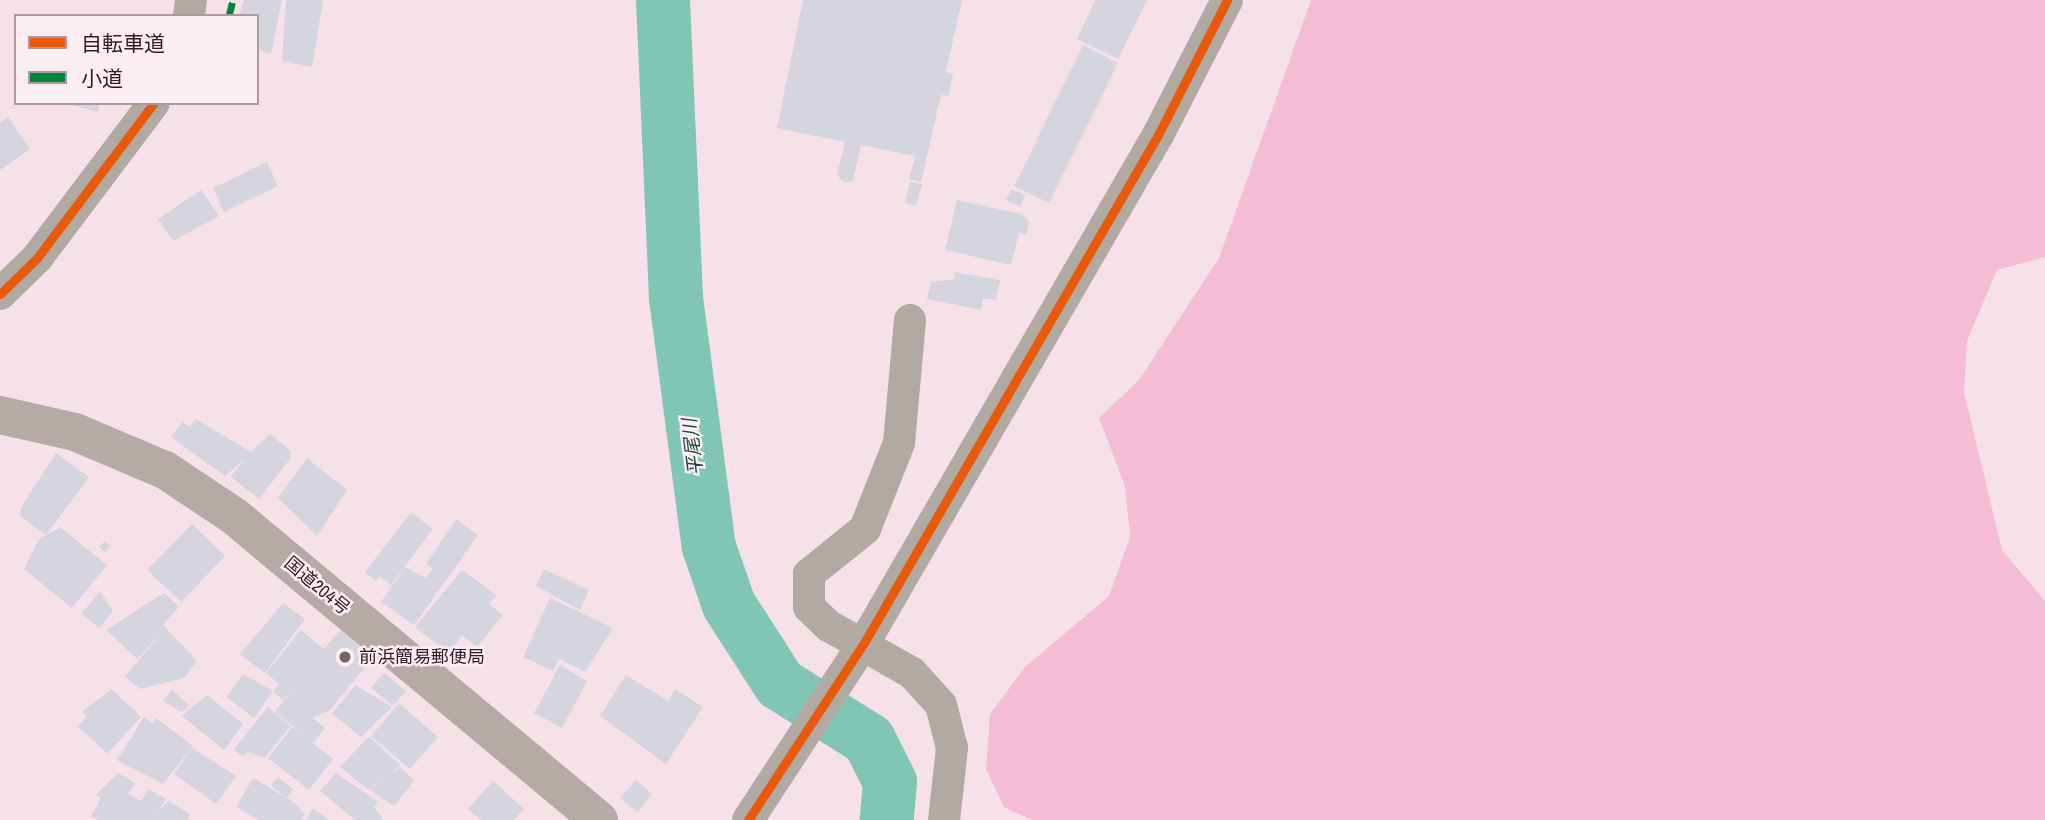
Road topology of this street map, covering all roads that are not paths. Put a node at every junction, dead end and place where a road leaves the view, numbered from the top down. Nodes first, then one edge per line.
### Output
1 (1227, 0) edge
2 (152, 105) edge
3 (0, 294) edge
4 (910, 320) dead end
5 (0, 415) edge
6 (856, 655) junction
7 (599, 820) edge
8 (748, 820) edge
9 (944, 820) edge

1 - 6 street
2 - 3 street
4 - 6 street
5 - 7 highway, 国道204号
6 - 8 street
6 - 9 street

